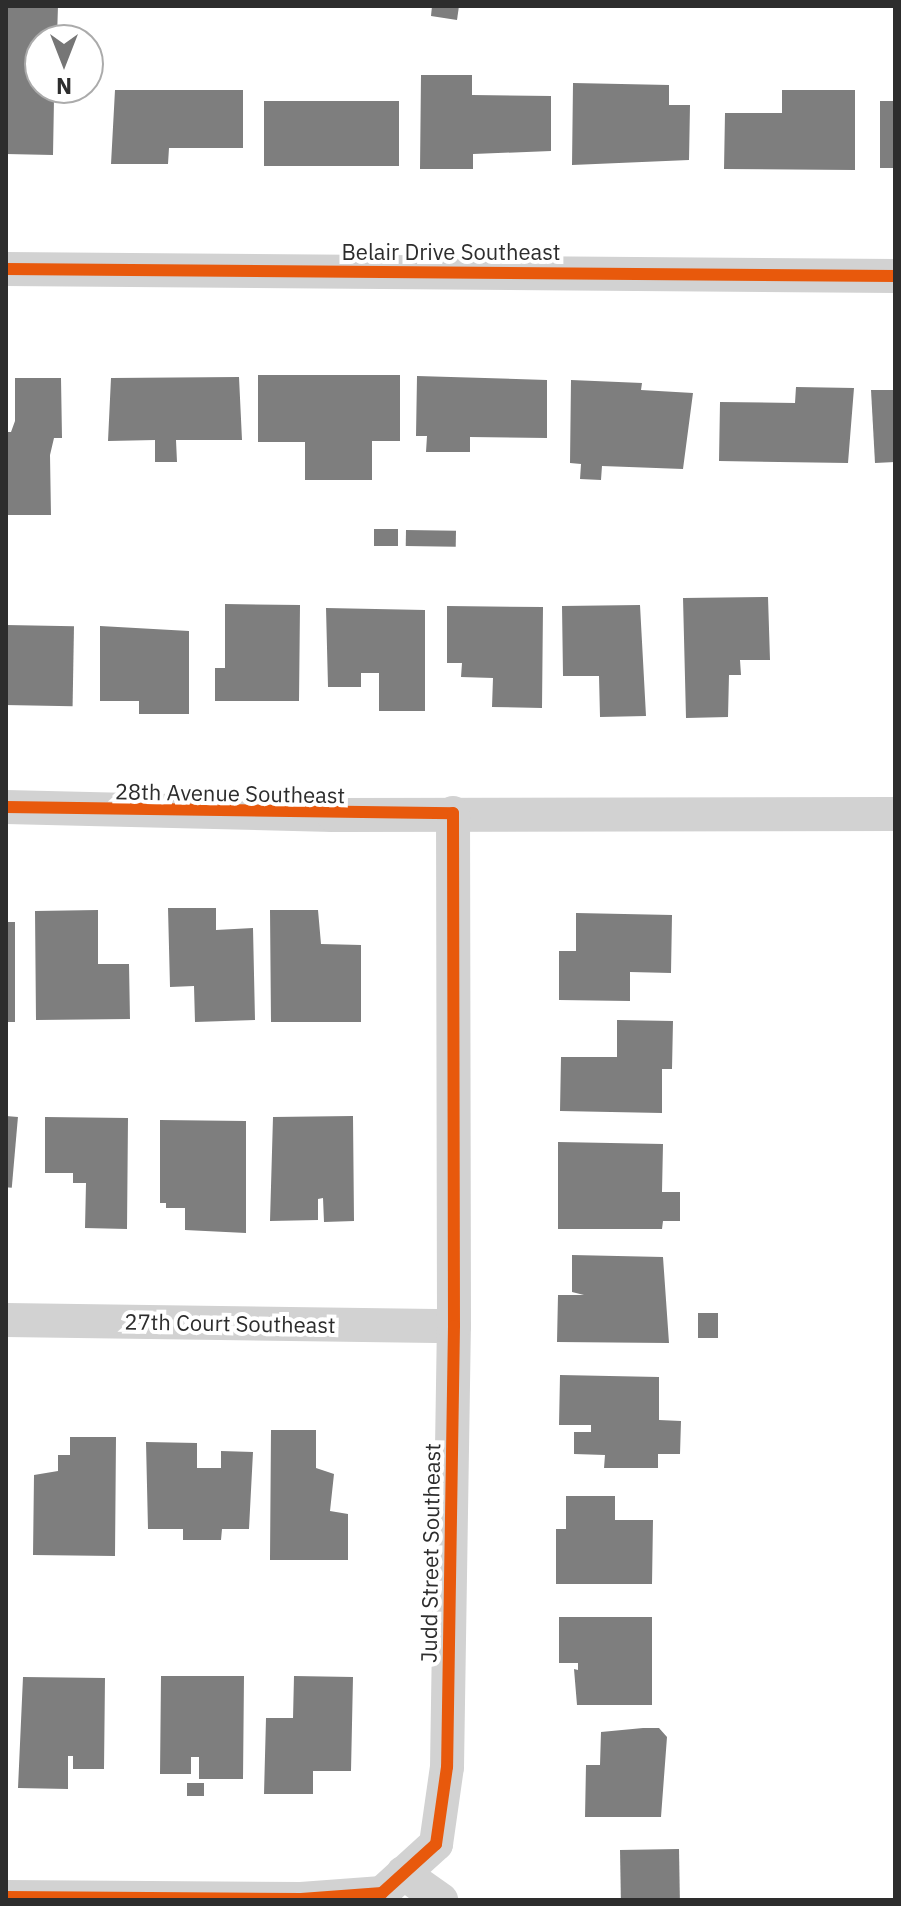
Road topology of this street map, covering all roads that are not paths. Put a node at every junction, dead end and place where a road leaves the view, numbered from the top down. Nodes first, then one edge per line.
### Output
1 (6, 269) edge
2 (895, 276) edge
3 (6, 807) edge
4 (453, 813) junction
5 (895, 814) edge
6 (6, 1320) edge
7 (454, 1326) junction
8 (403, 1873) junction
9 (6, 1897) edge
10 (441, 1900) edge

1 - 2 street, Belair Drive Southeast
3 - 4 street, 28th Avenue Southeast
4 - 5 street, 28th Avenue Southeast
4 - 7 street, Judd Street Southeast
6 - 7 street, 27th Court Southeast
7 - 8 street, Judd Street Southeast
8 - 9 street, Judd Street Southeast
8 - 10 street

